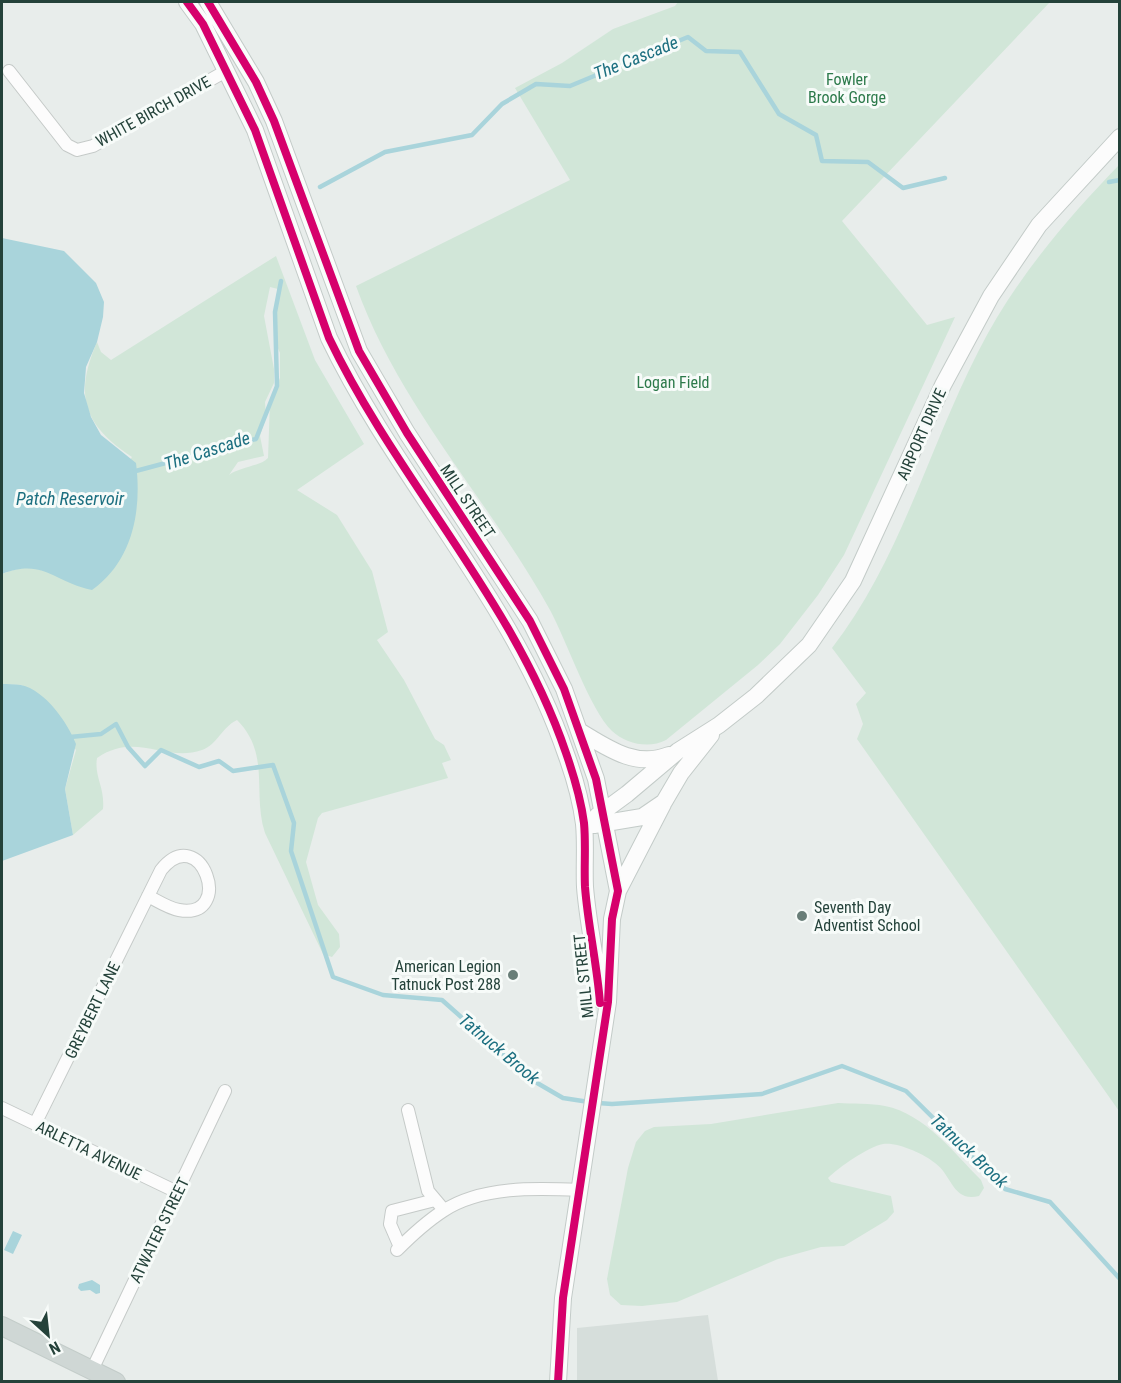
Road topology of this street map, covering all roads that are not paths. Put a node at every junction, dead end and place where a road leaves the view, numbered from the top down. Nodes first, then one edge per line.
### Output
1 (187, 2) edge
2 (208, 2) edge
3 (9, 71) dead end
4 (226, 71) junction
5 (1119, 137) edge
6 (719, 725) junction
7 (581, 732) junction
8 (678, 751) junction
9 (664, 802) junction
10 (604, 818) junction
11 (584, 825) junction
12 (618, 891) junction
13 (148, 896) junction
14 (603, 1036) junction
15 (225, 1091) dead end
16 (2, 1108) edge
17 (408, 1110) dead end
18 (35, 1124) junction
19 (579, 1190) junction
20 (177, 1192) junction
21 (435, 1200) junction
22 (444, 1210) junction
23 (2, 1326) edge
24 (92, 1370) junction
25 (116, 1382) edge
26 (558, 1382) edge

1 - 4 main road, MILL STREET
2 - 7 main road, MILL STREET
3 - 4 street, WHITE BIRCH DRIVE
4 - 11 main road, MILL STREET
5 - 6 main road, AIRPORT DRIVE
6 - 8 main road, AIRPORT DRIVE
6 - 9 main road, AIRPORT DRIVE
7 - 8 main road, AIRPORT DRIVE
7 - 10 main road, MILL STREET
8 - 10 main road, AIRPORT DRIVE
9 - 10 main road, AIRPORT DRIVE
9 - 12 main road, AIRPORT DRIVE
10 - 11 main road, AIRPORT DRIVE
10 - 12 main road, MILL STREET
11 - 14 main road, MILL STREET
12 - 14 main road, MILL STREET
13 - 13 street, GREYBERT LANE
13 - 18 street, GREYBERT LANE
14 - 19 main road, MILL STREET
15 - 20 street, ATWATER STREET
16 - 18 street, ARLETTA AVENUE
17 - 21 street
18 - 20 street, ARLETTA AVENUE
19 - 22 street
19 - 26 main road, MILL STREET
20 - 24 street, ATWATER STREET
21 - 22 street
21 - 22 street
23 - 24 main road
24 - 25 main road

